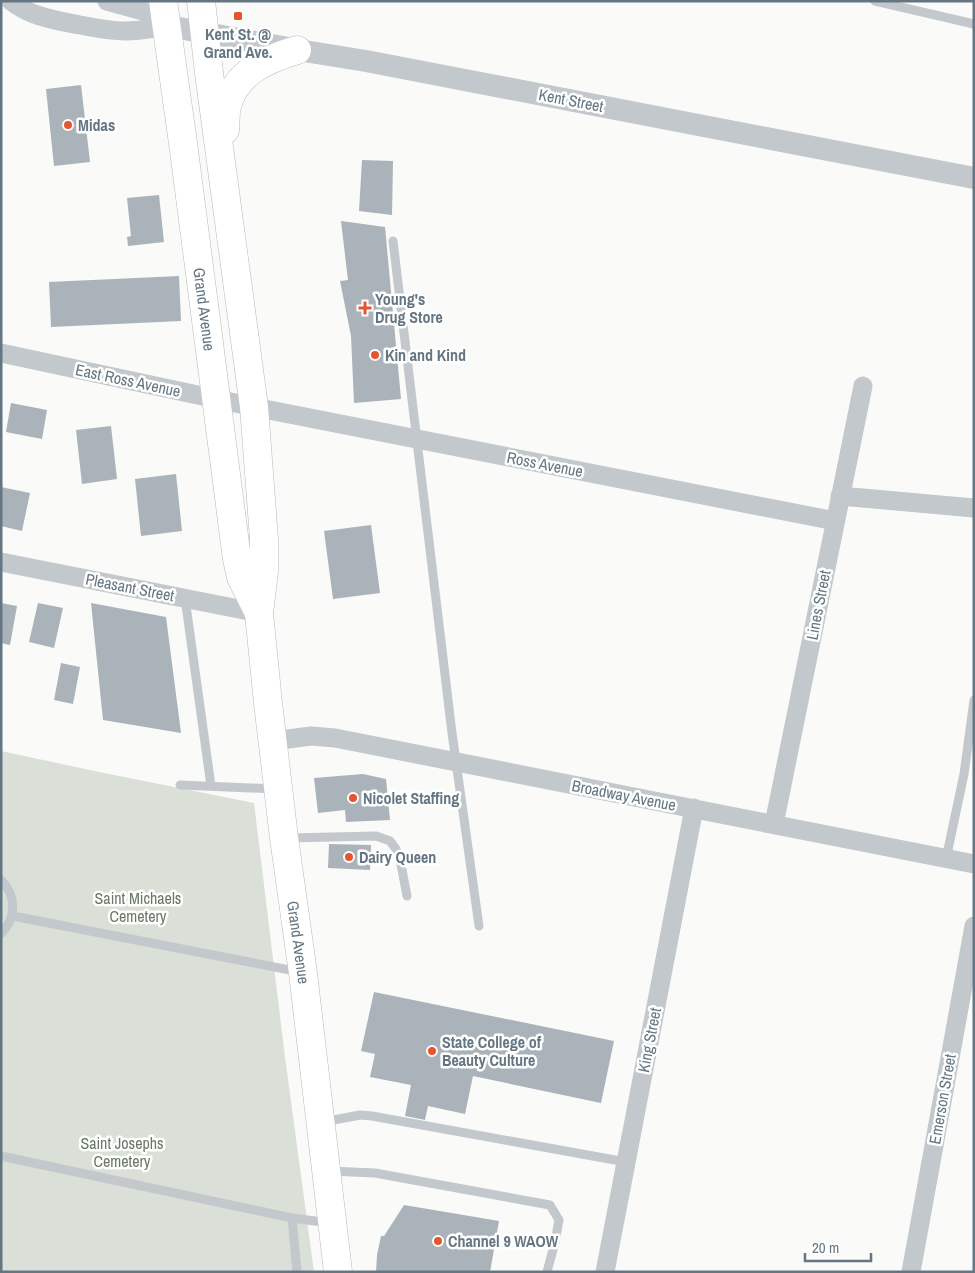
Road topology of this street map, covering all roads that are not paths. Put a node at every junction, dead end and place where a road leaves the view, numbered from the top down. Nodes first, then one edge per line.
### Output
1 (11, 1) edge
2 (108, 1) edge
3 (201, 1) edge
4 (875, 1) edge
5 (166, 14) edge
6 (974, 24) edge
7 (205, 33) junction
8 (297, 50) junction
9 (221, 158) junction
10 (974, 178) edge
11 (393, 240) dead end
12 (1, 353) edge
13 (862, 386) dead end
14 (216, 398) junction
15 (254, 407) junction
16 (417, 439) junction
17 (840, 496) junction
18 (974, 508) edge
19 (835, 521) junction
20 (1, 562) edge
21 (185, 598) junction
22 (259, 613) junction
23 (974, 700) edge
24 (273, 740) junction
25 (456, 761) junction
26 (180, 785) dead end
27 (211, 786) junction
28 (279, 790) junction
29 (694, 808) junction
30 (774, 824) junction
31 (284, 838) junction
32 (946, 859) junction
33 (974, 864) edge
34 (1, 880) edge
35 (408, 896) dead end
36 (12, 916) junction
37 (479, 926) dead end
38 (974, 926) edge
39 (1, 934) edge
40 (303, 973) junction
41 (320, 1123) junction
42 (1, 1156) edge
43 (626, 1162) junction
44 (326, 1171) junction
45 (292, 1218) junction
46 (333, 1223) junction
47 (298, 1272) edge
48 (338, 1272) edge
49 (547, 1272) edge
50 (605, 1272) edge
51 (911, 1272) edge

1 - 5 street
2 - 5 street
3 - 7 main road, Grand Avenue
4 - 6 lane
5 - 7 street, Kent Street
5 - 14 main road, Grand Avenue
7 - 8 street, Kent Street
7 - 9 main road, Grand Avenue
8 - 9 main road
8 - 10 street, Kent Street
9 - 15 main road, Grand Avenue
11 - 16 lane
12 - 14 street, East Ross Avenue
13 - 17 street, Lines Street
14 - 15 street, East Ross Avenue
14 - 22 main road, Grand Avenue
15 - 16 street, Ross Avenue
15 - 22 main road, Grand Avenue
16 - 19 street, Ross Avenue
16 - 25 lane
17 - 18 street
17 - 19 street, Lines Street
19 - 30 street, Lines Street
20 - 21 street, Pleasant Street
21 - 22 street, Pleasant Street
21 - 27 lane
22 - 24 main road, Grand Avenue
23 - 32 lane
24 - 25 street, Broadway Avenue
24 - 28 main road, Grand Avenue
25 - 29 street, Broadway Avenue
25 - 37 lane
26 - 27 lane
27 - 28 lane
28 - 31 main road, Grand Avenue
29 - 30 street, Broadway Avenue
29 - 43 street, King Street
30 - 32 street, Broadway Avenue
31 - 35 lane
31 - 40 main road, Grand Avenue
32 - 33 street, Broadway Avenue
34 - 36 lane
36 - 39 lane
36 - 40 lane
38 - 51 street, Emerson Street
40 - 41 main road, Grand Avenue
41 - 43 lane
41 - 44 main road, Grand Avenue
42 - 45 lane
43 - 50 street, King Street
44 - 46 main road, Grand Avenue
44 - 49 lane
45 - 46 lane
45 - 47 lane
46 - 48 main road, Grand Avenue

